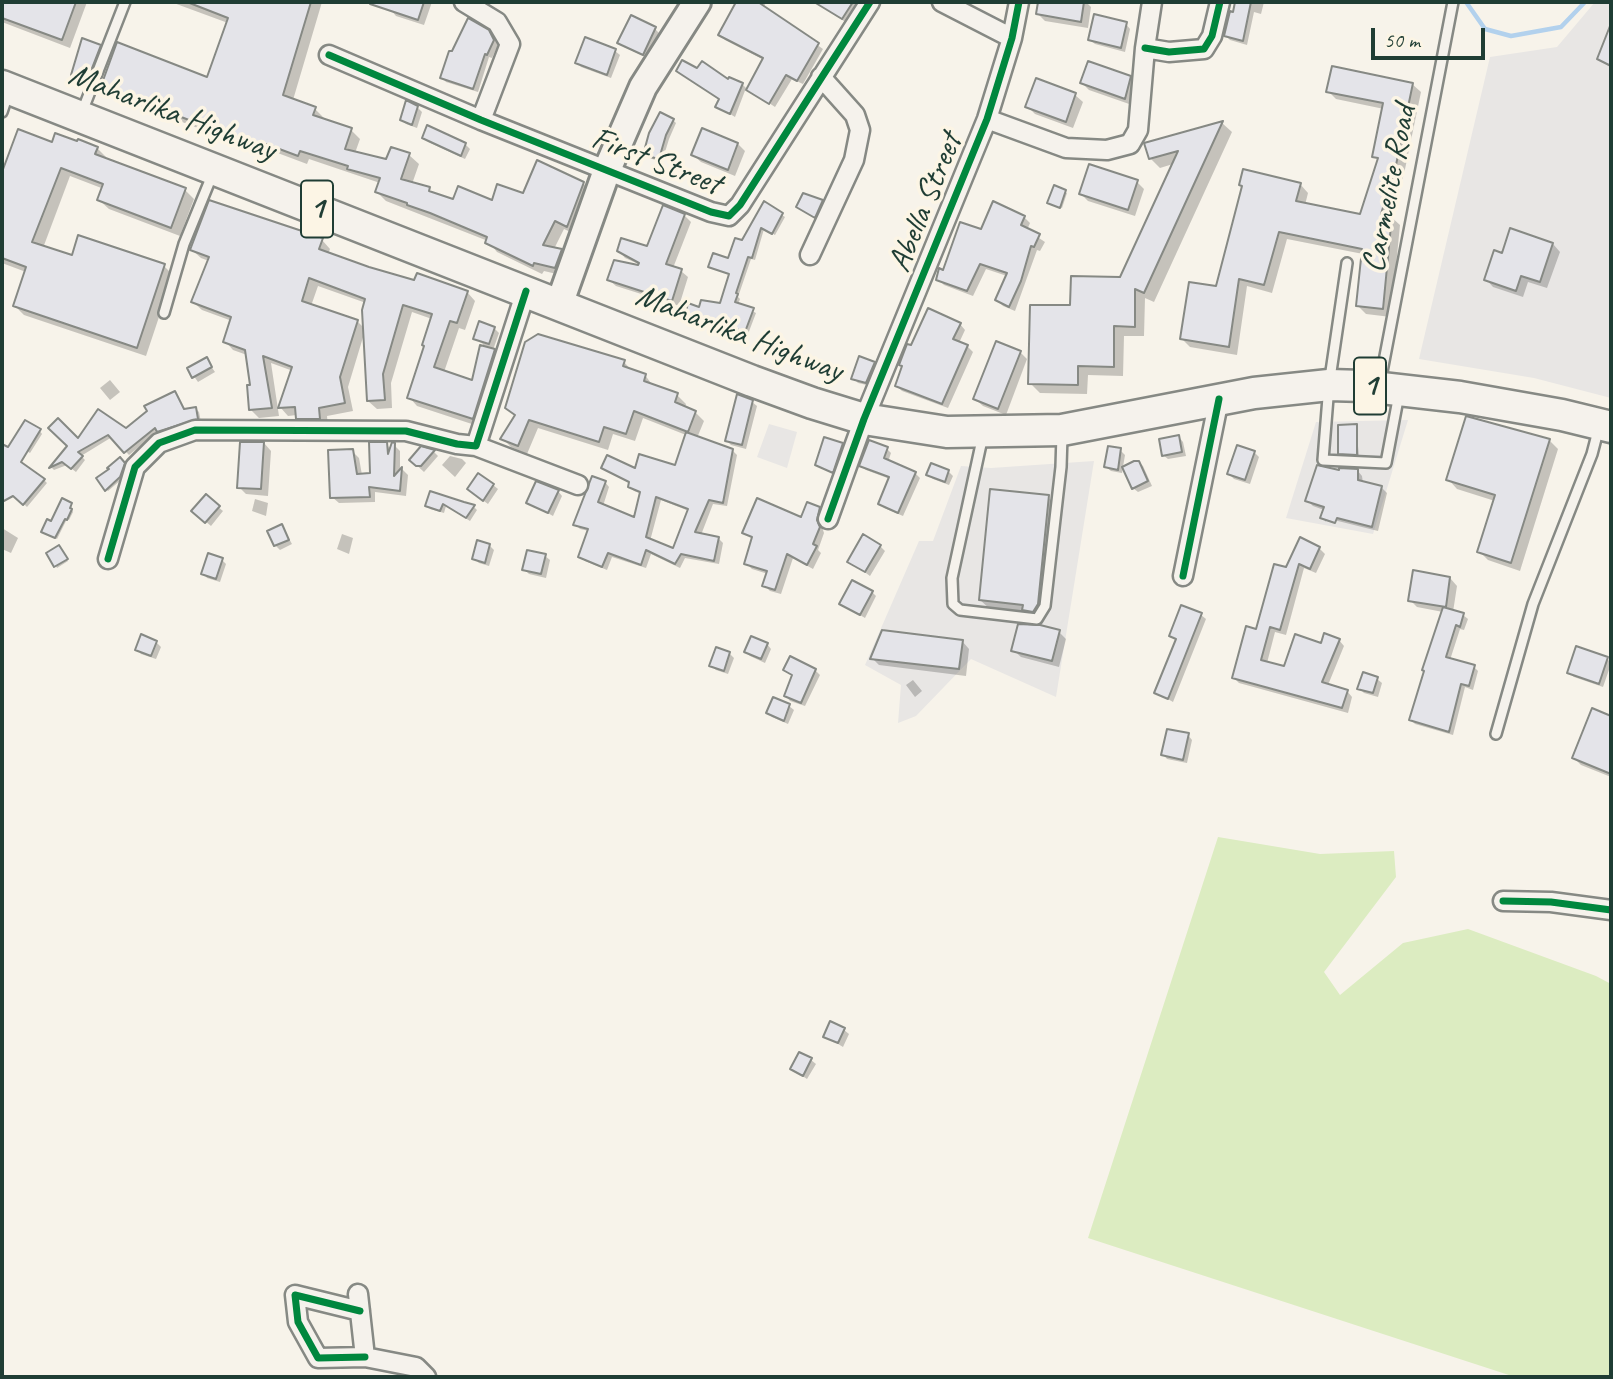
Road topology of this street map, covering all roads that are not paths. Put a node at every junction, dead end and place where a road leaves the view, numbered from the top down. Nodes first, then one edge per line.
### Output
1 (125, 2) edge
2 (464, 2) edge
3 (870, 2) edge
4 (942, 2) edge
5 (1019, 2) edge
6 (1152, 2) edge
7 (1220, 2) edge
8 (691, 4) edge
9 (1453, 4) edge
10 (1012, 38) junction
11 (1145, 48) junction
12 (329, 55) dead end
13 (821, 77) junction
14 (5, 96) edge
15 (80, 117) junction
16 (988, 119) junction
17 (481, 120) junction
18 (215, 169) junction
19 (607, 170) junction
20 (810, 255) dead end
21 (1347, 263) dead end
22 (526, 291) junction
23 (559, 305) junction
24 (164, 313) dead end
25 (1329, 385) junction
26 (1389, 388) junction
27 (1219, 399) junction
28 (864, 419) junction
29 (1606, 425) edge
30 (1062, 430) junction
31 (984, 433) junction
32 (475, 446) junction
33 (579, 485) dead end
34 (828, 519) dead end
35 (108, 559) dead end
36 (1183, 576) dead end
37 (1496, 734) dead end
38 (1503, 901) dead end
39 (1611, 910) edge
40 (365, 1357) junction
41 (426, 1377) edge

1 - 15 lane
2 - 17 street
3 - 13 street, First Street
4 - 10 street
5 - 10 street, Abella Street
6 - 11 street
7 - 11 street
8 - 19 street
9 - 26 lane, Carmelite Road
10 - 16 street, Abella Street
11 - 16 street
12 - 17 street, First Street
13 - 19 street, First Street
13 - 20 street
14 - 15 main road, Maharlika Highway / 1
15 - 18 main road, Maharlika Highway / 1
16 - 28 street, Abella Street
17 - 19 street, First Street
18 - 22 main road, Maharlika Highway / 1
18 - 24 lane
19 - 23 street
21 - 25 lane
22 - 23 main road, Maharlika Highway / 1
22 - 32 street
23 - 28 main road, Maharlika Highway / 1
25 - 26 main road, Maharlika Highway / 1
25 - 26 lane, Carmelite Road
25 - 27 main road, Maharlika Highway / 1
26 - 29 main road, Maharlika Highway / 1
27 - 30 main road, Maharlika Highway / 1
27 - 36 street
28 - 31 main road, Maharlika Highway / 1
28 - 34 street, Abella Street
29 - 37 lane
30 - 31 main road, Maharlika Highway / 1
30 - 31 lane
32 - 33 street
32 - 35 street
38 - 39 street
40 - 40 street
40 - 41 street

